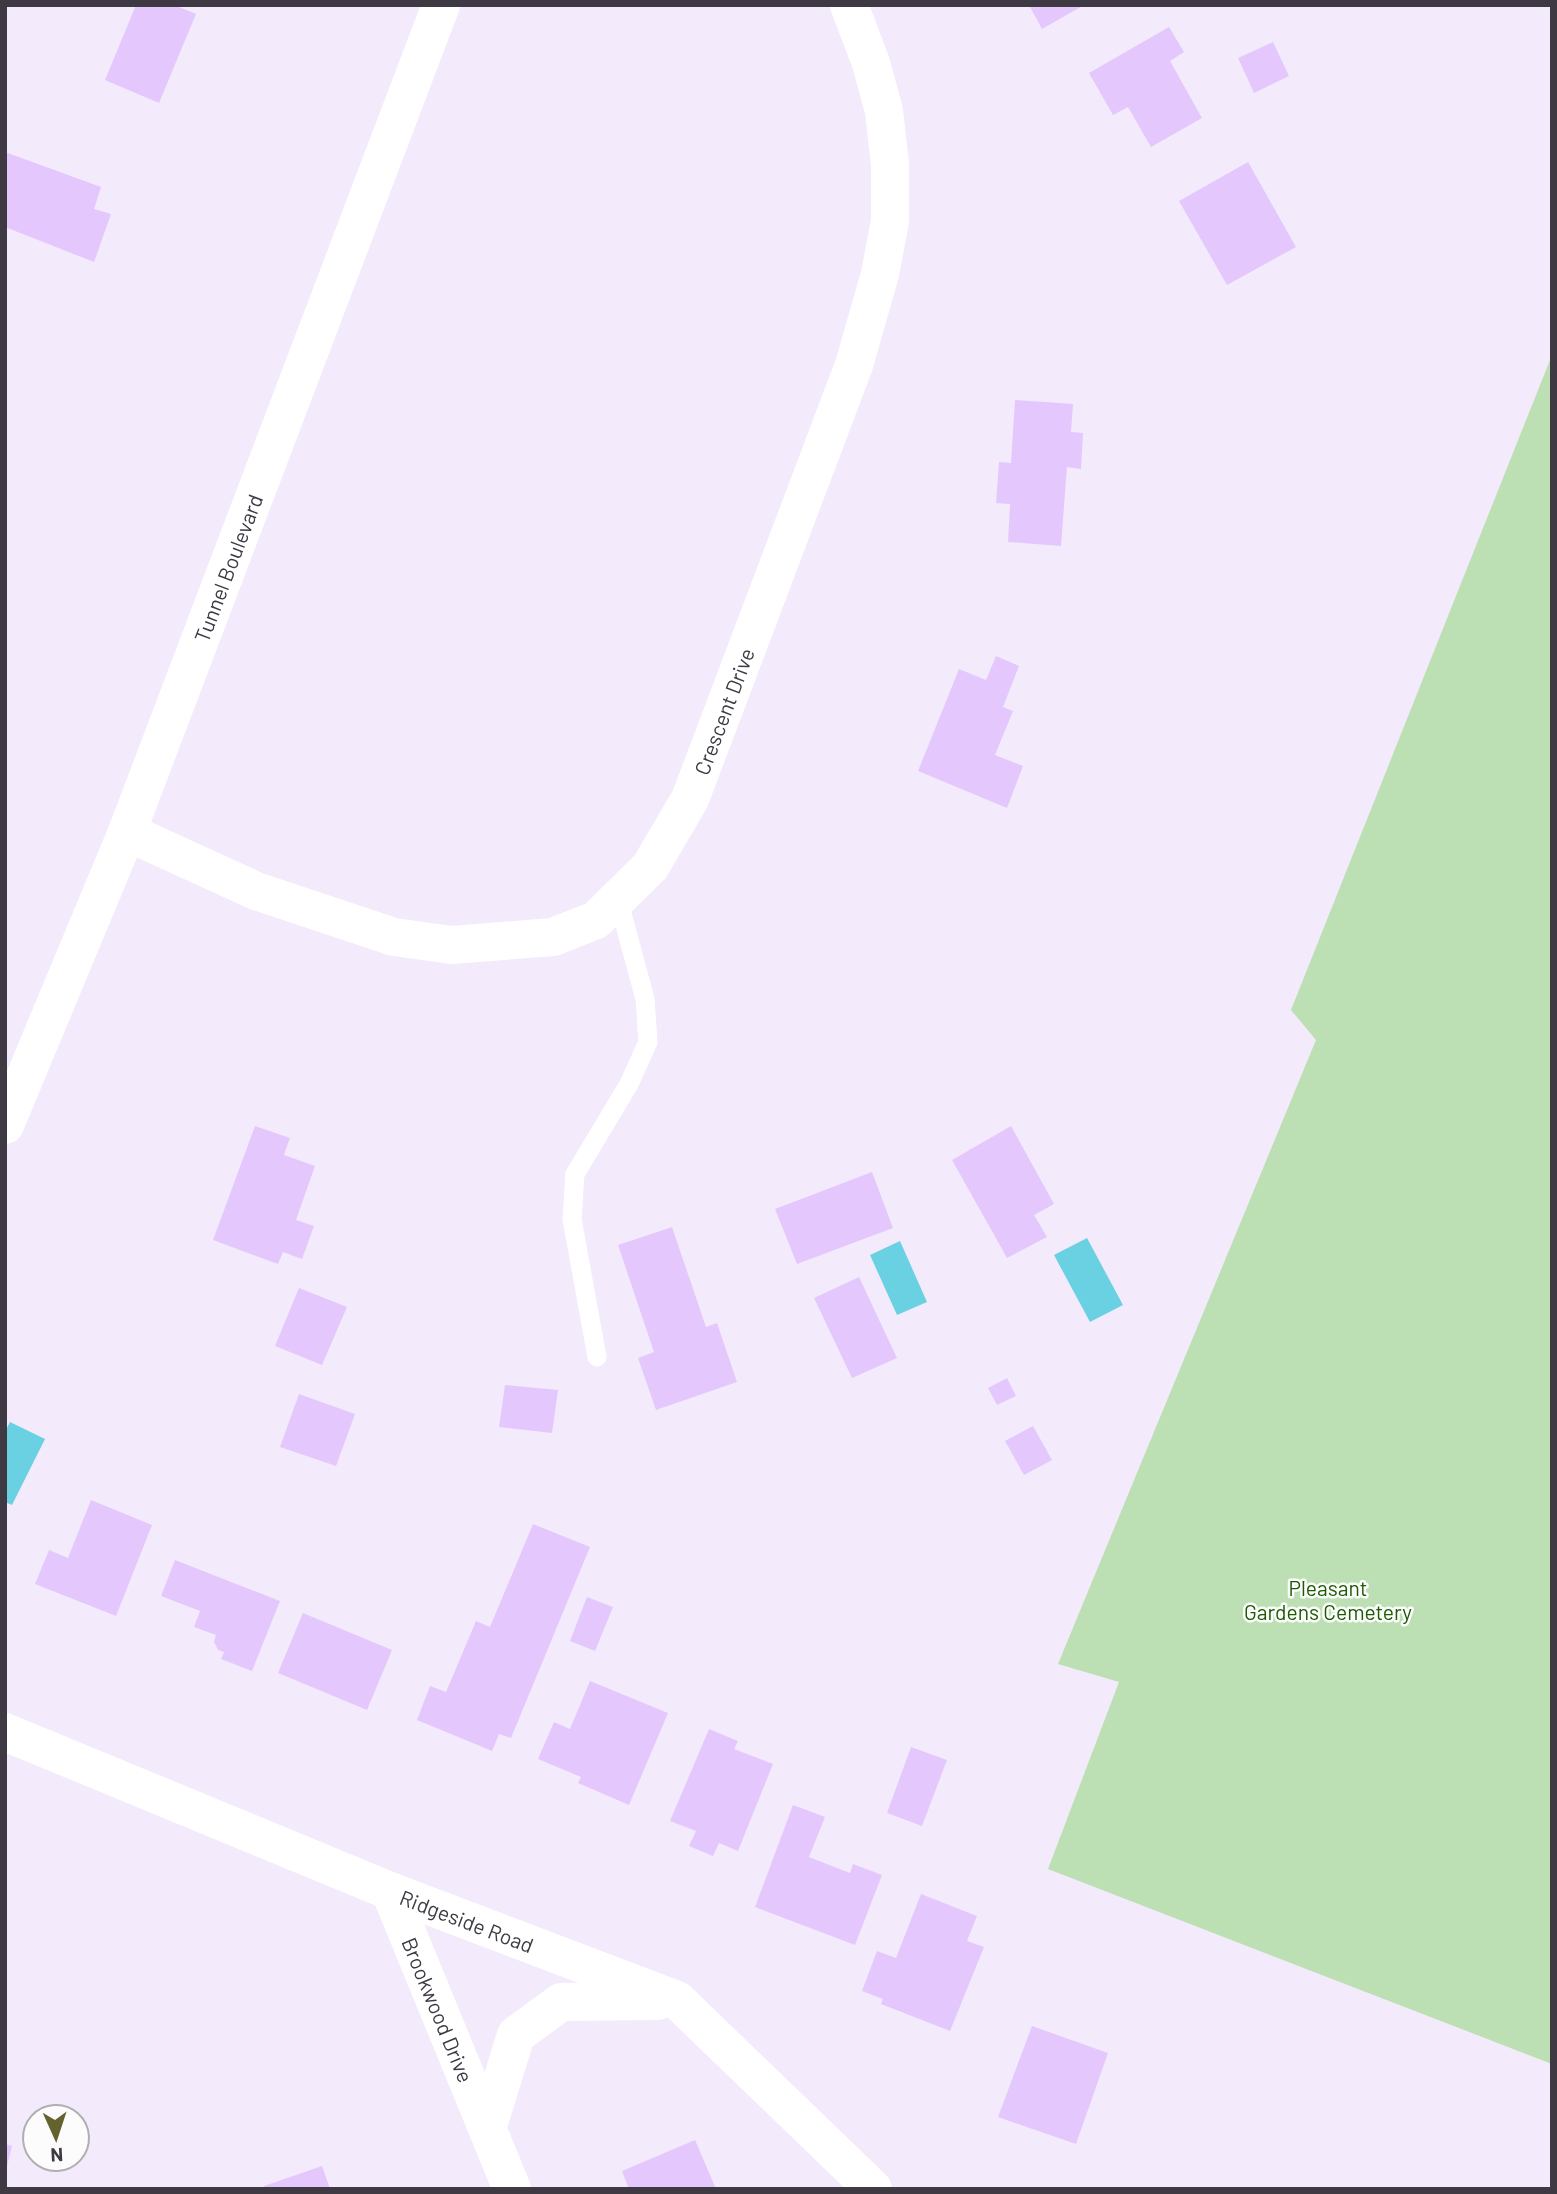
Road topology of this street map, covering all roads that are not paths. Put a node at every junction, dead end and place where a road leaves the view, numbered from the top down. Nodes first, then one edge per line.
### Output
1 (849, 5) edge
2 (434, 7) edge
3 (128, 832) junction
4 (618, 899) junction
5 (5, 1125) edge
6 (597, 1357) dead end
7 (5, 1732) edge
8 (390, 1891) junction
9 (677, 2000) junction
10 (488, 2126) junction
11 (512, 2189) edge
12 (873, 2189) edge

1 - 4 street, Crescent Drive
2 - 3 street, Tunnel Boulevard
3 - 4 street, Crescent Drive
3 - 5 street, Tunnel Boulevard
4 - 6 lane
7 - 8 street, Ridgeside Road
8 - 9 street, Ridgeside Road
8 - 10 street, Brookwood Drive
9 - 10 street, Brookwood Drive
9 - 12 street, Ridgeside Road
10 - 11 street, Brookwood Drive

